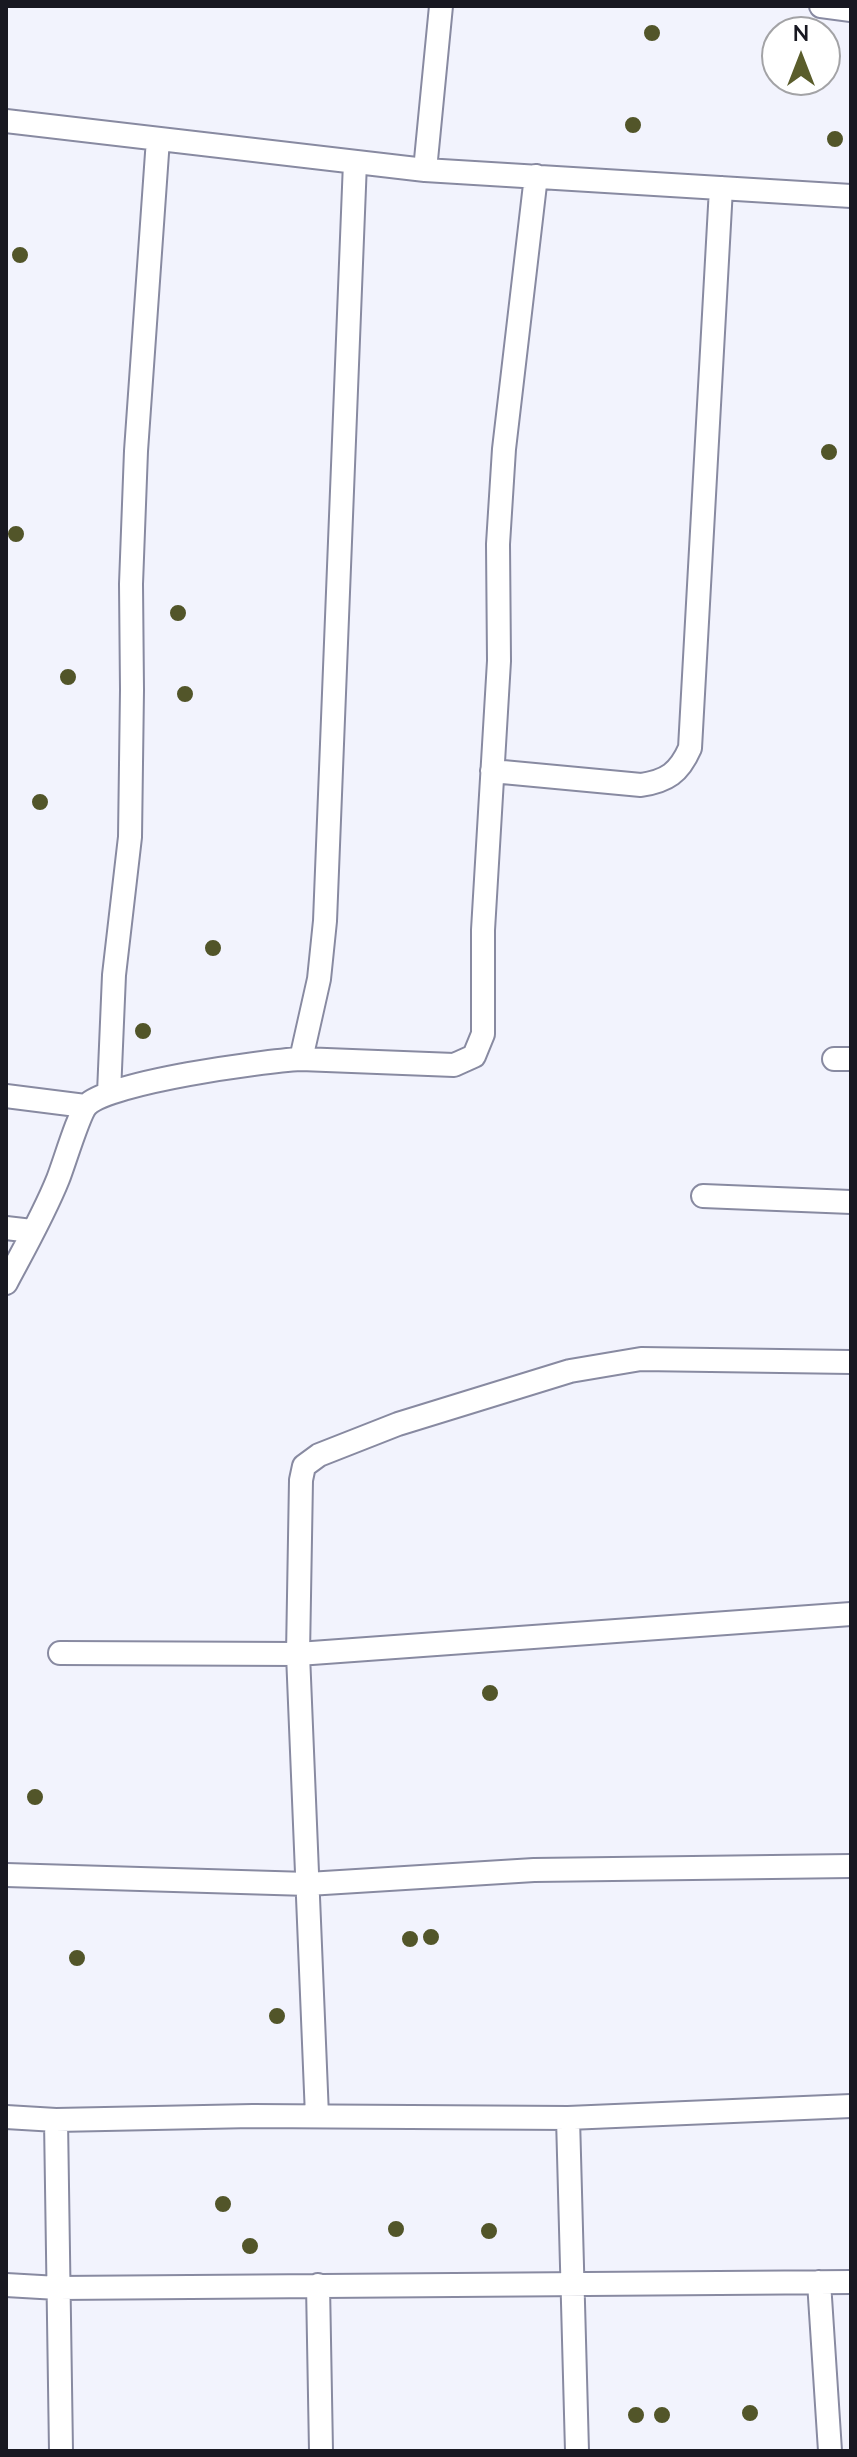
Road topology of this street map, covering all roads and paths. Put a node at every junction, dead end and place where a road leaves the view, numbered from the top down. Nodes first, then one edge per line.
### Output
1 (441, 6) edge
2 (821, 6) edge
3 (851, 10) edge
4 (6, 121) edge
5 (158, 139) junction
6 (355, 162) junction
7 (425, 170) junction
8 (536, 176) junction
9 (721, 188) junction
10 (851, 196) edge
11 (492, 771) junction
12 (301, 1059) junction
13 (109, 1093) junction
14 (6, 1096) edge
15 (85, 1106) junction
16 (703, 1196) dead end
17 (851, 1202) edge
18 (6, 1228) edge
19 (32, 1231) junction
20 (6, 1283) edge
21 (851, 1362) edge
22 (851, 1614) edge
23 (60, 1653) dead end
24 (298, 1654) junction
25 (851, 1866) edge
26 (6, 1875) edge
27 (308, 1884) junction
28 (851, 2106) edge
29 (317, 2116) junction
30 (6, 2117) edge
31 (568, 2118) junction
32 (56, 2120) junction
33 (819, 2282) junction
34 (851, 2282) edge
35 (571, 2283) junction
36 (6, 2285) edge
37 (318, 2285) junction
38 (58, 2288) junction
39 (61, 2451) edge
40 (321, 2451) edge
41 (577, 2451) edge
42 (830, 2451) edge

1 - 7 street
2 - 3 street
4 - 5 street
5 - 6 street
5 - 13 street
6 - 7 street
6 - 12 street
7 - 8 street
8 - 9 street
8 - 11 street
9 - 10 street
9 - 11 street
11 - 12 street
12 - 13 street
13 - 15 street
14 - 15 street
15 - 19 street
16 - 17 street
18 - 19 street
19 - 20 street
21 - 24 street
22 - 24 street
23 - 24 street
24 - 27 street
25 - 27 street
26 - 27 street
27 - 29 street
28 - 31 street
29 - 31 street
29 - 32 street
30 - 32 street
31 - 35 street
32 - 38 street
33 - 34 street
33 - 35 street
33 - 42 street
35 - 37 street
35 - 41 street
36 - 38 street
37 - 38 street
37 - 40 street
38 - 39 street

